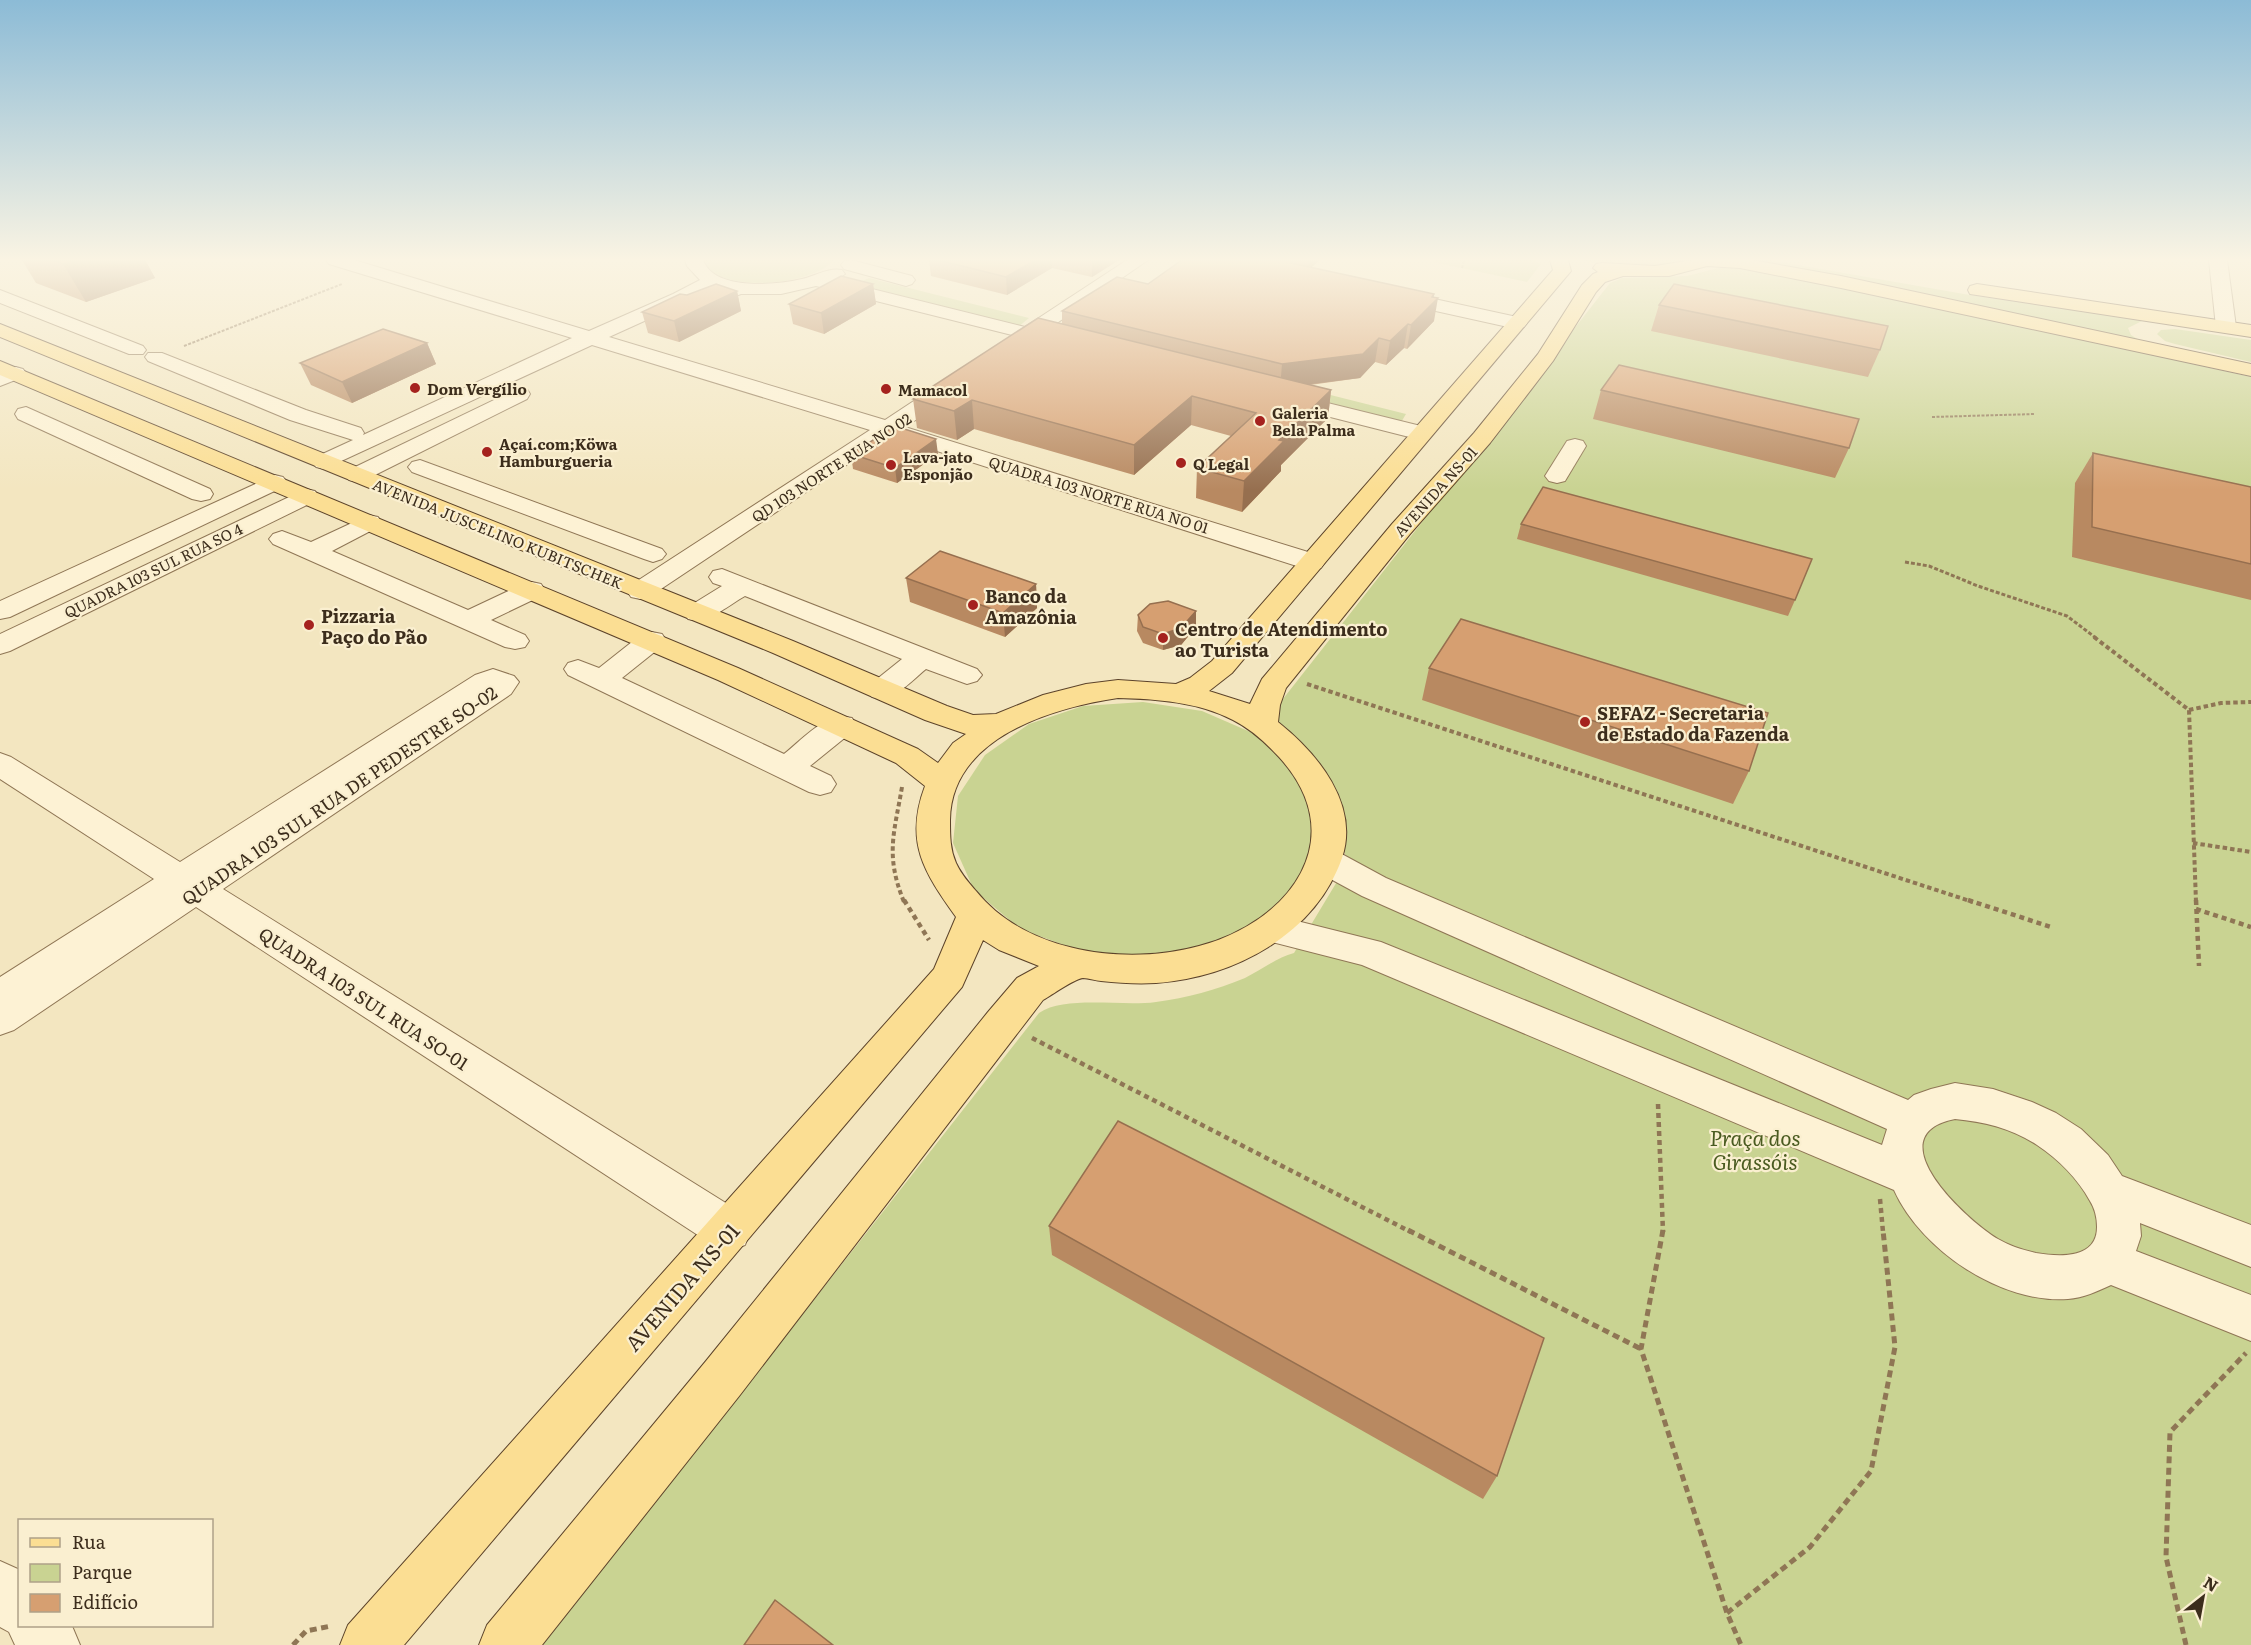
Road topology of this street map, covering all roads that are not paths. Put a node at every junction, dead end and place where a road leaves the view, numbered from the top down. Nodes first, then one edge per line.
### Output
1 (16, 337) edge
2 (100, 337) edge
3 (587, 337) edge
4 (594, 337) edge
5 (632, 337) edge
6 (1015, 337) edge
7 (1059, 337) edge
8 (1504, 337) edge
9 (1559, 337) edge
10 (2096, 337) edge
11 (2150, 337) edge
12 (591, 338) junction
13 (105, 339) junction
14 (616, 345) junction
15 (1086, 348) edge
16 (998, 354) edge
17 (2195, 358) junction
18 (76, 362) junction
19 (574, 367) dead end
20 (186, 370) junction
21 (2251, 370) edge
22 (5, 373) edge
23 (969, 375) edge
24 (132, 382) junction
25 (532, 388) dead end
26 (1270, 395) edge
27 (84, 402) junction
28 (298, 415) junction
29 (1425, 420) junction
30 (890, 429) junction
31 (353, 433) dead end
32 (271, 441) junction
33 (1575, 446) dead end
34 (324, 462) junction
35 (420, 467) dead end
36 (357, 475) junction
37 (1557, 476) dead end
38 (275, 482) junction
39 (460, 482) junction
40 (201, 494) dead end
41 (306, 496) junction
42 (422, 501) junction
43 (369, 522) junction
44 (282, 539) dead end
45 (311, 552) junction
46 (1312, 562) junction
47 (594, 572) junction
48 (532, 590) junction
49 (640, 591) junction
50 (0, 611) edge
51 (698, 613) junction
52 (469, 620) junction
53 (652, 640) junction
54 (515, 641) dead end
55 (0, 645) edge
56 (923, 657) junction
57 (967, 675) dead end
58 (882, 690) junction
59 (1181, 693) junction
60 (999, 724) junction
61 (841, 725) junction
62 (1263, 725) junction
63 (0, 764) edge
64 (788, 768) junction
65 (943, 783) junction
66 (820, 784) dead end
67 (1326, 861) junction
68 (188, 884) junction
69 (975, 915) junction
70 (1273, 928) junction
71 (1077, 963) junction
72 (0, 996) edge
73 (0, 1019) edge
74 (1912, 1121) junction
75 (1892, 1169) junction
76 (2109, 1191) junction
77 (729, 1230) junction
78 (2251, 1246) edge
79 (2108, 1262) junction
80 (2251, 1318) edge
81 (0, 1588) edge
82 (18, 1607) edge
83 (35, 1627) edge
84 (52, 1645) edge
85 (368, 1645) edge
86 (507, 1645) edge

1 - 18 main road, AVENIDA JUSCELINO KUBITSCHEK
2 - 13 street
3 - 12 street, QUADRA 103 NORTE RUA NO 01
4 - 12 street
5 - 14 street
6 - 16 street
7 - 15 street
8 - 29 main road, AVENIDA NS-01
9 - 62 main road, AVENIDA NS-01
10 - 17 main road, AVENIDA NS-01
11 - 17 main road
12 - 14 street, QUADRA 103 NORTE RUA NO 01
12 - 34 street
13 - 18 street
13 - 20 street
14 - 19 street
14 - 30 street, QUADRA 103 NORTE RUA NO 01
17 - 21 main road
18 - 24 main road, AVENIDA JUSCELINO KUBITSCHEK
20 - 24 street
20 - 28 street
22 - 27 main road
23 - 30 street, QD 103 NORTE RUA NO 02
24 - 32 main road, AVENIDA JUSCELINO KUBITSCHEK
25 - 36 street
26 - 29 street
27 - 38 main road
27 - 40 street
28 - 31 street
28 - 32 street
29 - 46 main road, AVENIDA NS-01
30 - 46 street, QUADRA 103 NORTE RUA NO 01
30 - 49 street, QD 103 NORTE RUA NO 02
32 - 34 main road, AVENIDA JUSCELINO KUBITSCHEK
33 - 37 street
34 - 36 main road, AVENIDA JUSCELINO KUBITSCHEK
35 - 39 street
36 - 42 main road, AVENIDA JUSCELINO KUBITSCHEK
38 - 41 main road
38 - 50 street, QUADRA 103 SUL RUA SO 4
39 - 42 street
39 - 47 street
41 - 43 main road
41 - 55 street, QUADRA 103 SUL RUA SO 4
42 - 47 main road, AVENIDA JUSCELINO KUBITSCHEK
43 - 45 street
43 - 48 main road
44 - 45 street
45 - 52 street
46 - 59 main road, AVENIDA NS-01
47 - 49 main road, AVENIDA JUSCELINO KUBITSCHEK
48 - 52 street
48 - 53 main road
49 - 51 main road, AVENIDA JUSCELINO KUBITSCHEK
51 - 56 street
51 - 58 main road, AVENIDA JUSCELINO KUBITSCHEK
52 - 54 street
53 - 61 main road
53 - 64 street
56 - 57 street
56 - 58 street
58 - 60 main road, AVENIDA JUSCELINO KUBITSCHEK
59 - 60 main road
59 - 62 main road
60 - 65 main road
61 - 64 street
61 - 65 main road
62 - 67 main road
63 - 68 street, QUADRA 103 SUL RUA SO-01
64 - 66 street
65 - 69 main road
67 - 70 main road
67 - 74 street
68 - 68 street, QUADRA 103 SUL RUA DE PEDESTRE SO-02
68 - 72 street, QUADRA 103 SUL RUA DE PEDESTRE SO-02
68 - 73 street, QUADRA 103 SUL RUA DE PEDESTRE SO-02
68 - 77 street, QUADRA 103 SUL RUA SO-01
69 - 71 main road
69 - 77 main road, AVENIDA NS-01
70 - 71 main road
70 - 75 street
71 - 86 main road
74 - 75 street
74 - 76 street
75 - 79 street
76 - 78 street
76 - 79 street
77 - 85 main road, AVENIDA NS-01
79 - 80 street
81 - 82 street
83 - 84 street

